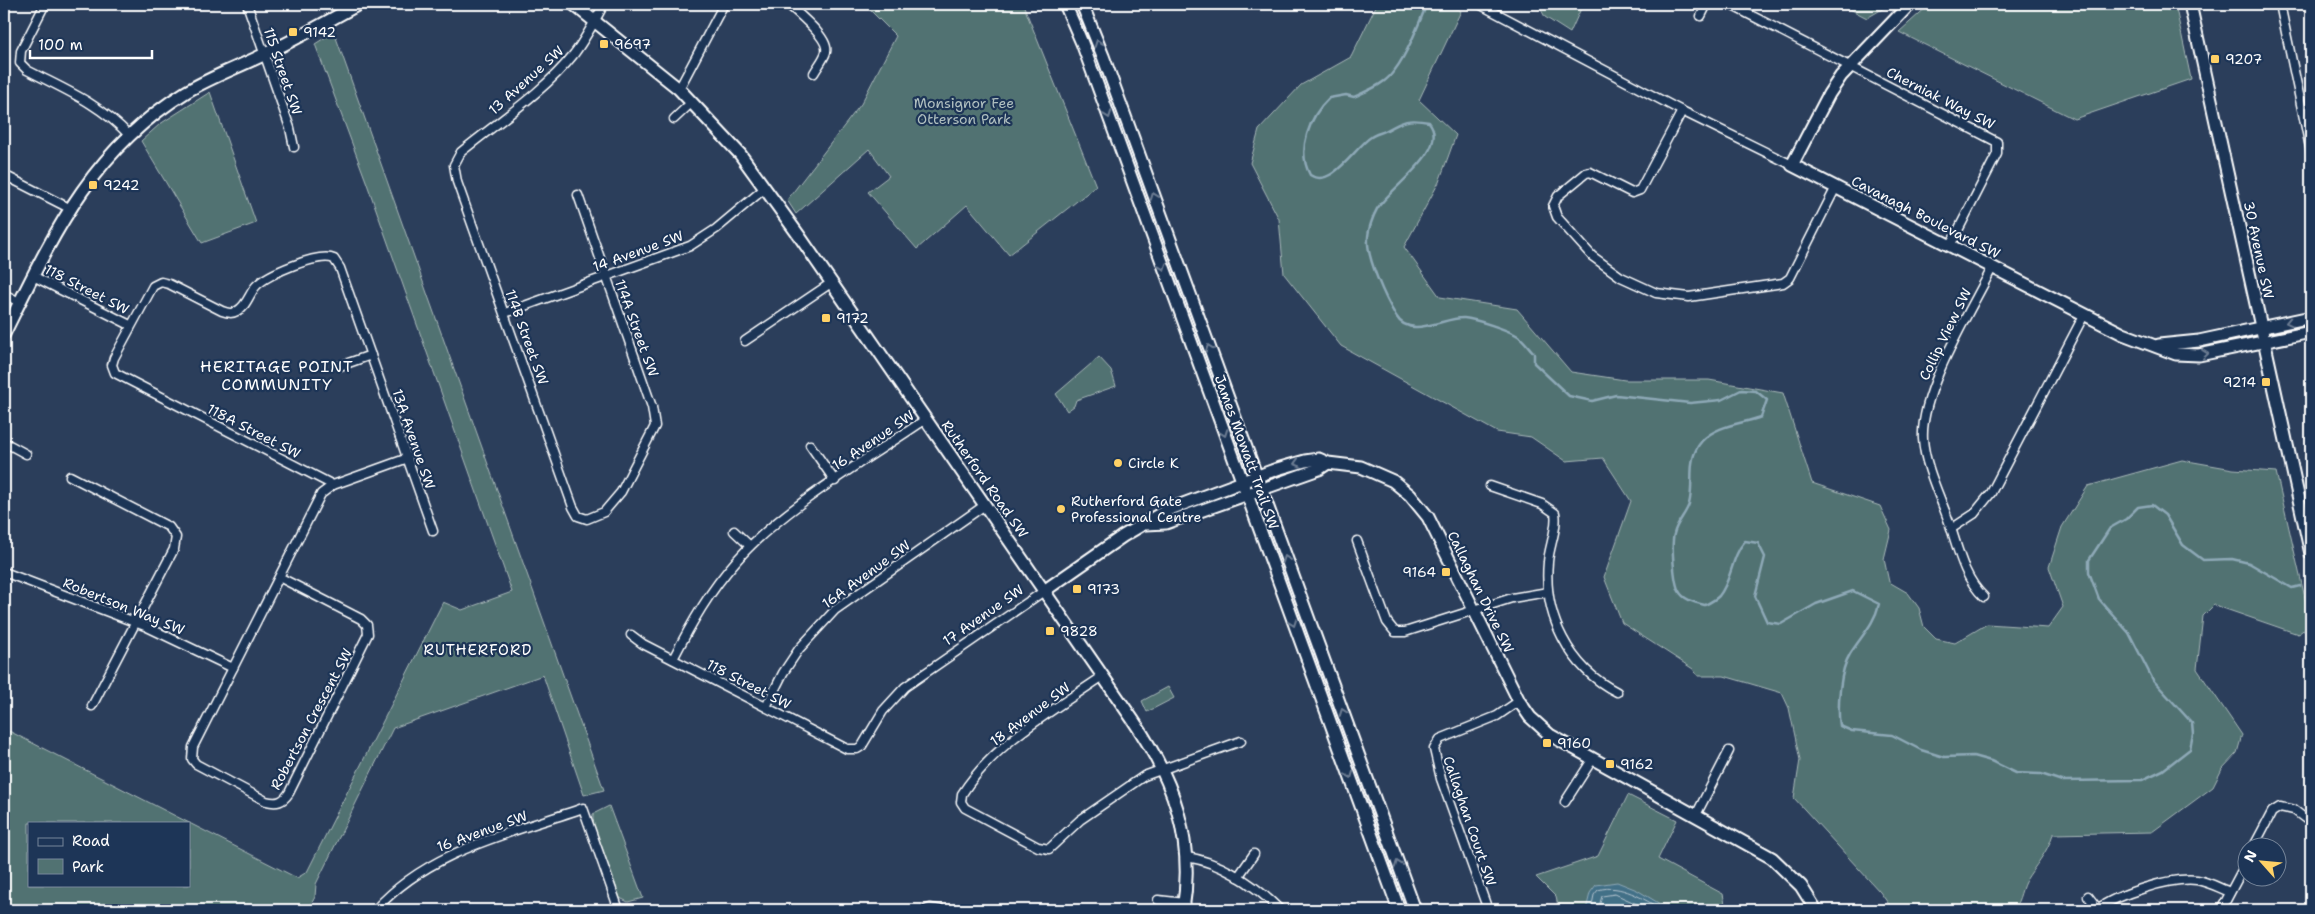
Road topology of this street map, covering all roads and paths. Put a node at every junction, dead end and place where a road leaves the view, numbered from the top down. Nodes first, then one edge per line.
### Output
1 (45, 4) edge
2 (247, 4) edge
3 (359, 4) edge
4 (572, 4) edge
5 (604, 4) edge
6 (724, 4) edge
7 (788, 4) edge
8 (1065, 4) edge
9 (1082, 4) edge
10 (1479, 4) edge
11 (1708, 4) edge
12 (1729, 4) edge
13 (1910, 4) edge
14 (2190, 4) edge
15 (2197, 4) edge
16 (2280, 4) edge
17 (1701, 16) dead end
18 (595, 20) junction
19 (265, 54) junction
20 (1850, 65) junction
21 (814, 72) dead end
22 (679, 90) junction
23 (692, 102) junction
24 (1682, 111) junction
25 (674, 119) dead end
26 (129, 135) junction
27 (294, 147) dead end
28 (2311, 152) edge
29 (454, 165) joint
30 (1792, 165) junction
31 (4, 175) edge
32 (765, 188) junction
33 (1836, 188) junction
34 (578, 195) dead end
35 (69, 208) junction
36 (1950, 246) junction
37 (1992, 268) junction
38 (33, 276) junction
39 (605, 277) junction
40 (831, 283) junction
41 (4, 294) edge
42 (20, 302) junction
43 (505, 313) junction
44 (2084, 315) junction
45 (2311, 316) edge
46 (130, 325) junction
47 (2264, 328) junction
48 (2311, 332) edge
49 (4, 334) edge
50 (745, 341) dead end
51 (2267, 342) junction
52 (2159, 345) junction
53 (371, 356) junction
54 (340, 366) dead end
55 (926, 419) junction
56 (4, 442) edge
57 (810, 444) dead end
58 (26, 454) dead end
59 (408, 458) junction
60 (1328, 463) junction
61 (70, 476) dead end
62 (1256, 476) junction
63 (835, 481) junction
64 (1242, 482) junction
65 (333, 485) junction
66 (1490, 486) dead end
67 (1262, 490) junction
68 (1247, 495) junction
69 (985, 505) junction
70 (578, 516) joint
71 (1144, 524) junction
72 (1951, 529) junction
73 (433, 530) dead end
74 (734, 531) dead end
75 (1357, 541) dead end
76 (750, 546) junction
77 (2310, 549) edge
78 (4, 572) edge
79 (280, 577) junction
80 (1044, 591) junction
81 (1548, 592) junction
82 (1984, 597) dead end
83 (1473, 612) junction
84 (136, 622) junction
85 (631, 635) dead end
86 (673, 659) junction
87 (232, 668) junction
88 (1103, 676) junction
89 (1617, 692) dead end
90 (1519, 702) junction
91 (92, 706) dead end
92 (766, 707) junction
93 (1241, 741) dead end
94 (857, 749) joint
95 (1729, 751) dead end
96 (1592, 760) junction
97 (1162, 768) junction
98 (1565, 802) dead end
99 (1696, 815) junction
100 (2311, 823) edge
101 (2259, 836) edge
102 (1254, 854) dead end
103 (1187, 857) junction
104 (1238, 877) junction
105 (2238, 877) edge
106 (2230, 892) junction
107 (2088, 896) dead end
108 (1158, 900) dead end
109 (1184, 907) edge
110 (927, 909) edge
111 (375, 910) edge
112 (619, 910) edge
113 (942, 910) edge
114 (1280, 910) edge
115 (1399, 910) edge
116 (1415, 910) edge
117 (1488, 910) edge
118 (1816, 910) edge
119 (2097, 910) edge
120 (2221, 910) edge

1 - 26 street
2 - 19 street, 115 Street SW
3 - 19 street
4 - 18 street, Rutherford Road SW
5 - 18 street, 13 Avenue SW
6 - 22 street
7 - 21 street
8 -> 64 street, James Mowatt Trail SW
62 -> 9 street, James Mowatt Trail SW
10 - 24 street, Cavanagh Boulevard SW
11 - 17 street
12 - 20 street
13 - 20 street
14 - 47 street, 30 Avenue SW
15 - 47 street, 30 Avenue SW
16 - 28 street
18 - 22 street, Rutherford Road SW
18 - 29 street, 13 Avenue SW
19 - 26 street
19 - 27 street, 115 Street SW
20 - 30 street
20 - 36 street, Cherniak Way SW
22 - 23 street, Rutherford Road SW
23 - 25 street
23 - 32 street, Rutherford Road SW
24 - 30 street, Cavanagh Boulevard SW
24 - 33 street
26 - 35 street
29 - 43 street, 114B Street SW
30 - 33 street, Cavanagh Boulevard SW
31 - 35 street
32 - 39 street, 14 Avenue SW
32 - 40 street, Rutherford Road SW
33 - 36 street, Cavanagh Boulevard SW
34 - 39 street, 114A Street SW
35 - 38 street
36 - 37 street, Cavanagh Boulevard SW
37 - 44 street, Cavanagh Boulevard SW
37 - 72 street, Collip View SW
38 - 42 street
38 - 46 street, 118 Street SW
39 - 43 street, 14 Avenue SW
39 - 70 street, 114A Street SW
40 - 50 street
40 - 55 street, Rutherford Road SW
41 - 42 street
42 - 49 street
43 - 70 street, 114B Street SW
44 - 52 street, Cavanagh Boulevard SW
44 - 72 street
45 -> 47 street
46 - 53 street, 13A Avenue SW
46 - 65 street, 118A Street SW
47 - 51 street, 30 Avenue SW
47 - 52 street
48 - 51 street
52 -> 51 street
51 - 77 street, 30 Avenue SW
53 - 54 street
53 - 59 street, 13A Avenue SW
55 - 63 street, 16 Avenue SW
55 - 69 street, Rutherford Road SW
56 - 58 street
57 - 63 street, 16 Avenue SW
59 - 65 street, Robertson Crescent SW
59 - 73 street, 13A Avenue SW
60 -> 62 street, Callaghan Drive SW
60 - 67 street
60 - 83 street, Callaghan Drive SW
61 - 84 street
62 - 64 street, 17 Avenue SW
62 - 67 street, James Mowatt Trail SW
63 - 76 street, 16 Avenue SW
64 - 68 street, James Mowatt Trail SW
64 - 71 street, 17 Avenue SW
65 - 79 street, Robertson Crescent SW
66 - 81 street
67 - 68 street, 17 Avenue SW
116 -> 67 street, James Mowatt Trail SW
68 - 71 street, 17 Avenue SW
68 -> 115 street, James Mowatt Trail SW
69 - 80 street, Rutherford Road SW
69 - 92 street, 16A Avenue SW
71 - 80 street, 17 Avenue SW
72 - 82 street, Collip View SW
74 - 76 street
75 - 83 street
76 - 86 street, 16 Avenue SW
78 - 84 street, Robertson Way SW
79 - 87 street, Robertson Crescent SW
79 - 87 street, Robertson Crescent SW
80 - 88 street, Rutherford Road SW
80 - 94 street, 17 Avenue SW
81 - 83 street
81 - 89 street
83 - 90 street, Callaghan Drive SW
84 - 87 street, Robertson Way SW
84 - 91 street
85 - 86 street, 118 Street SW
86 - 92 street, 118 Street SW
88 - 97 street, Rutherford Road SW
88 - 97 street, 18 Avenue SW
90 - 96 street, Callaghan Drive SW
90 - 117 street, Callaghan Court SW
92 - 94 street, 118 Street SW
93 - 97 street
95 - 99 street
96 - 98 street
96 - 99 street, Callaghan Drive SW
97 - 103 street, Rutherford Road SW
99 - 118 street, Callaghan Drive SW
100 - 101 street
102 - 104 street
103 - 104 street
103 - 109 street, Rutherford Road SW
104 - 114 street
105 - 106 street
106 - 119 street
106 - 120 street
107 - 119 street
108 - 109 street, Rutherford Road SW
110 - 113 street
111 - 112 street, 16 Avenue SW

